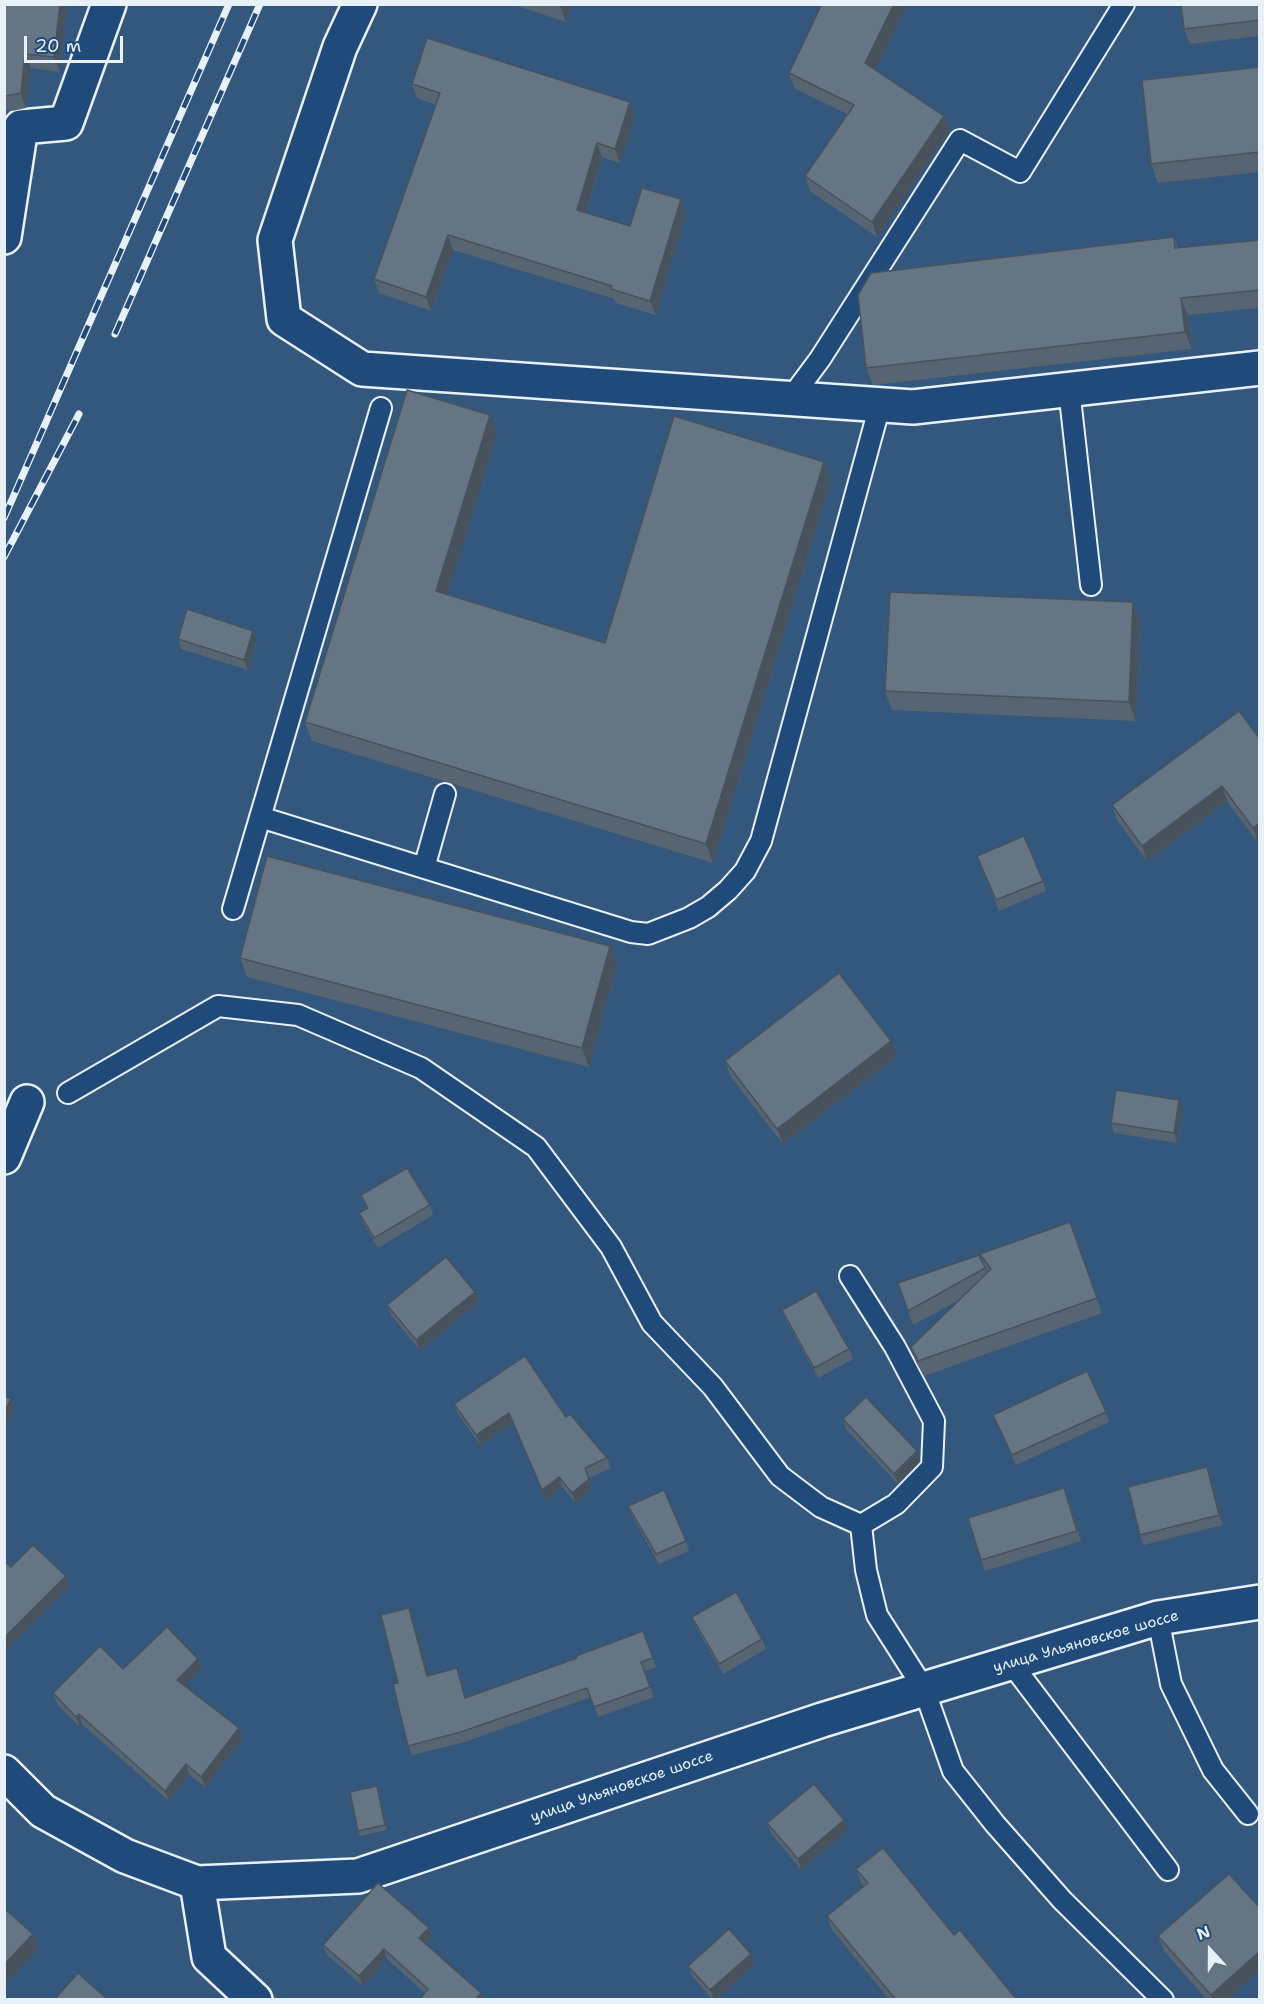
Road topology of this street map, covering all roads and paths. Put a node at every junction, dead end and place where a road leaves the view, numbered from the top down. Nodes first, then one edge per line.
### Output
1 (109, 4) edge
2 (360, 4) edge
3 (1124, 4) edge
4 (4, 237) edge
5 (1260, 368) edge
6 (1069, 389) junction
7 (791, 398) junction
8 (880, 405) junction
9 (381, 408) dead end
10 (1091, 585) dead end
11 (445, 794) edge
12 (260, 818) junction
13 (424, 868) junction
14 (233, 909) dead end
15 (68, 1093) dead end
16 (27, 1102) dead end
17 (4, 1157) edge
18 (850, 1276) dead end
19 (861, 1525) junction
20 (1260, 1602) edge
21 (1158, 1618) junction
22 (1011, 1663) junction
23 (924, 1689) junction
24 (4, 1772) edge
25 (1248, 1814) dead end
26 (1168, 1870) dead end
27 (197, 1883) junction
28 (255, 2000) edge
29 (1162, 2000) edge

1 - 4 street
2 - 7 street
3 - 7 lane
5 - 6 street
6 - 8 street
6 - 10 lane
7 - 8 street
8 - 13 lane
9 - 12 lane
11 - 13 lane
12 - 13 lane
12 - 14 lane
15 - 19 lane
16 - 17 street
18 - 19 lane
19 - 23 lane
20 - 21 street, улица Ульяновское шоссе
21 - 22 street, улица Ульяновское шоссе
21 - 25 lane
22 - 23 street, улица Ульяновское шоссе
22 - 26 lane
23 - 27 street, улица Ульяновское шоссе
23 - 29 lane
24 - 27 street, улица Ульяновское шоссе
27 - 28 street

